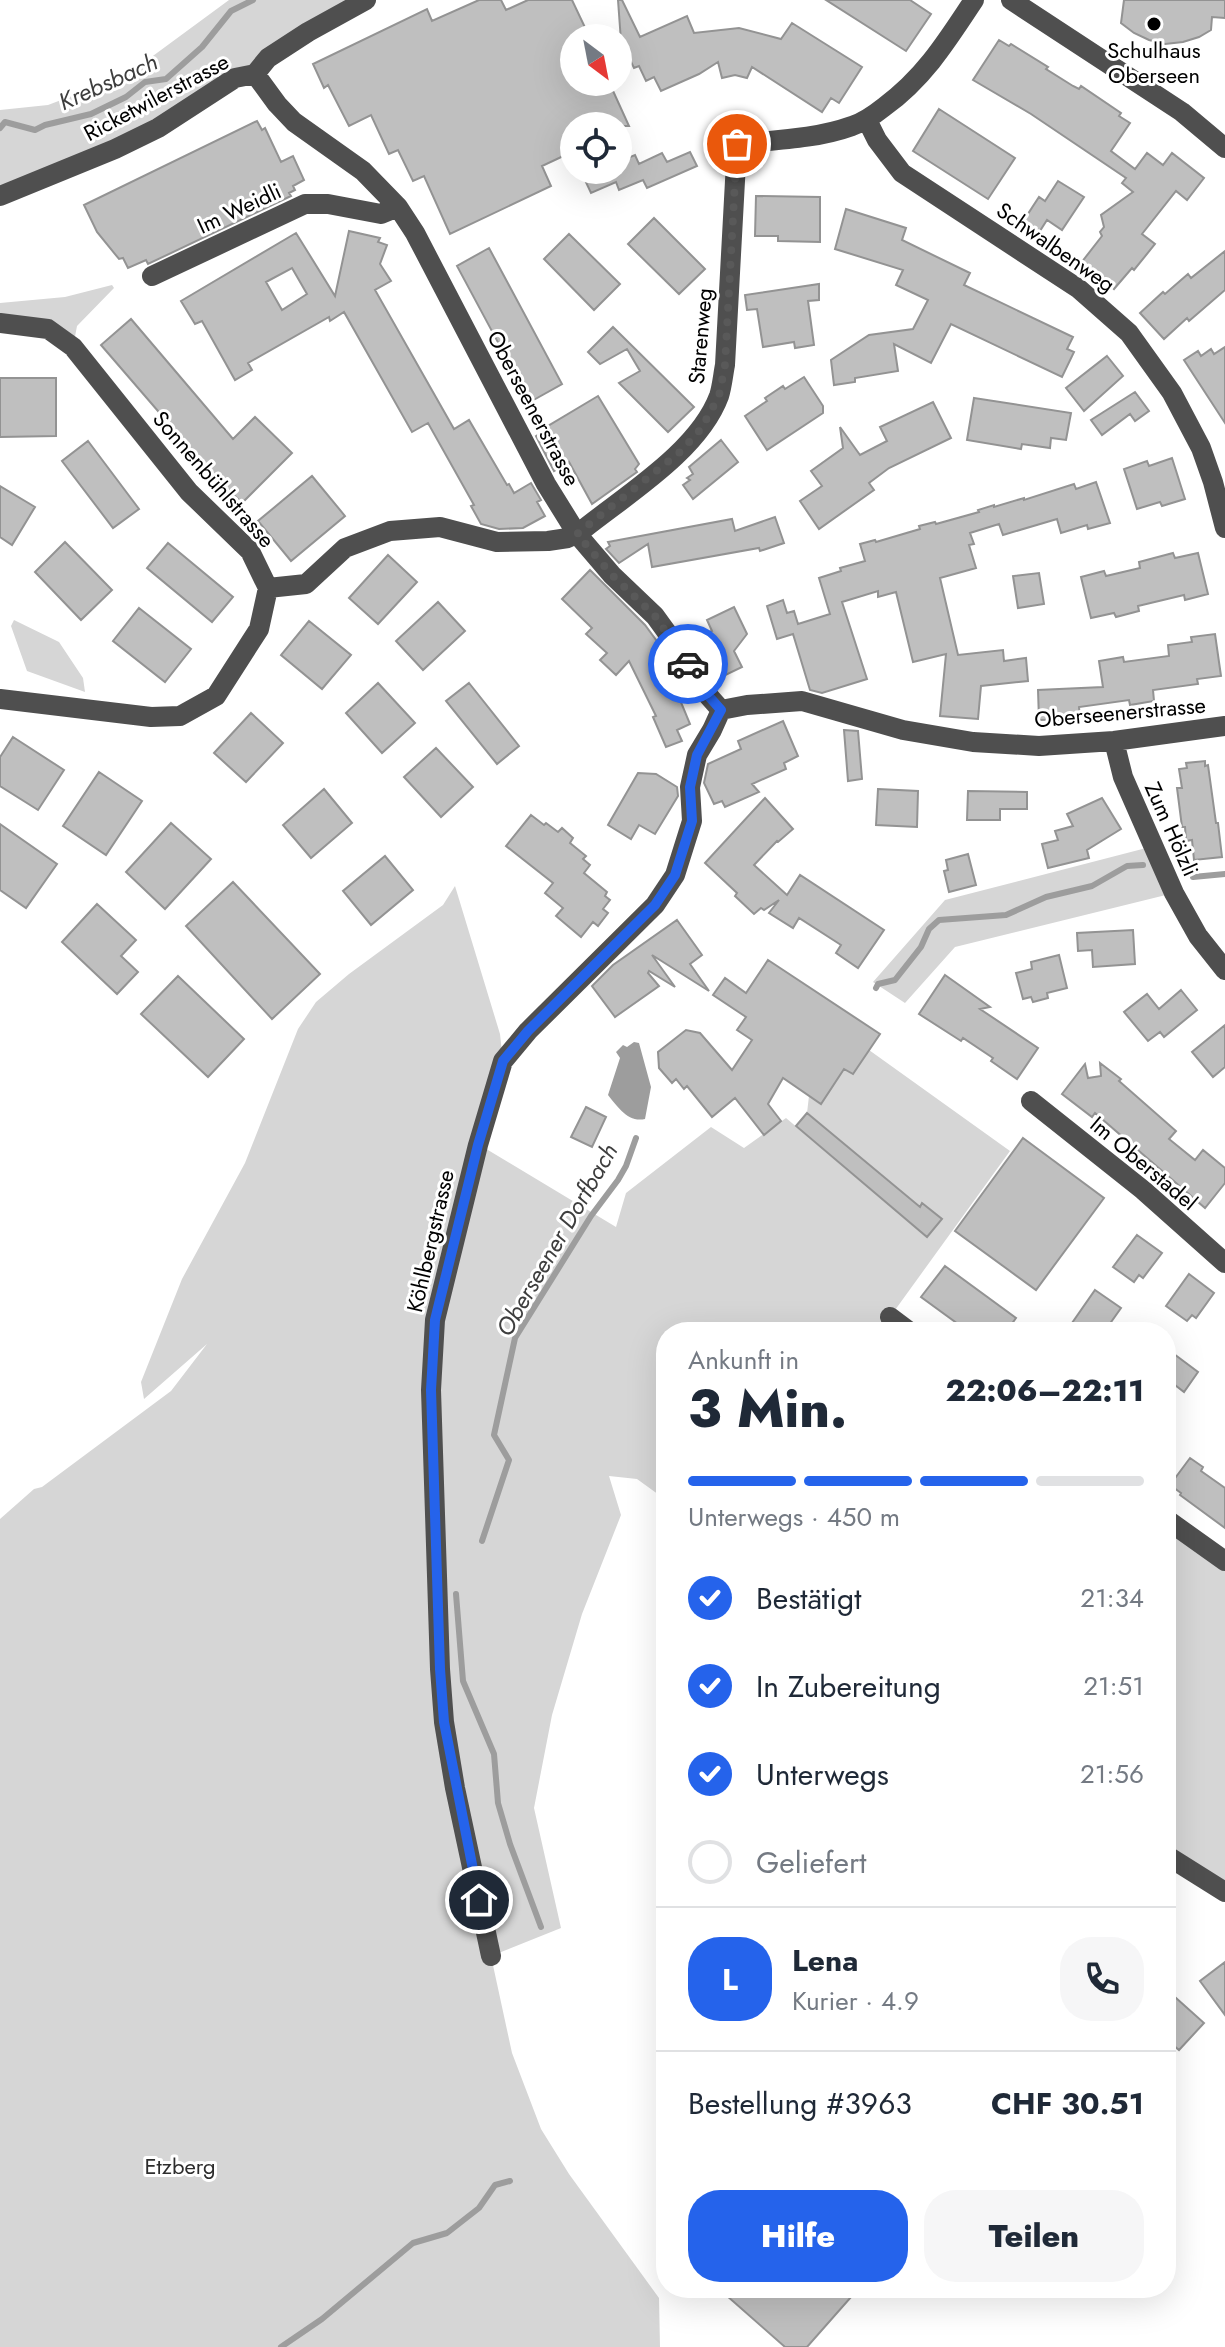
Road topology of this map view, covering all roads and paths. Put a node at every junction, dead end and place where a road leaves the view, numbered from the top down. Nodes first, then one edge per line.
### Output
1 (366, 0) edge
2 (974, 0) edge
3 (1011, 0) edge
4 (255, 74) junction
5 (867, 120) junction
6 (1225, 148) edge
7 (0, 196) edge
8 (398, 207) junction
9 (152, 276) dead end
10 (0, 323) edge
11 (1225, 528) edge
12 (577, 534) junction
13 (268, 588) junction
14 (0, 699) edge
15 (721, 710) junction
16 (1225, 726) edge
17 (1114, 741) junction
18 (1225, 970) edge
19 (1031, 1101) dead end
20 (1225, 1263) edge
21 (890, 1317) dead end
22 (897, 1322) edge
23 (1176, 1526) edge
24 (1225, 1561) edge
25 (1176, 1861) edge
26 (1225, 1892) edge
27 (491, 1956) dead end

1 - 4 street, Ricketwilerstrasse
2 - 5 street, Starenweg
3 - 6 street
4 - 7 street, Ricketwilerstrasse
4 - 8 street, Oberseenerstrasse
5 - 11 street, Schwalbenweg
5 - 12 street, Starenweg
8 - 9 street, Im Weidli
8 - 12 street, Oberseenerstrasse
10 - 13 street, Sonnenbühlstrasse
12 - 13 street, Starenweg
12 - 15 street, Oberseenerstrasse
13 - 14 street
15 - 17 street, Oberseenerstrasse
15 - 27 street, Köhlbergstrasse
16 - 17 street, Oberseenerstrasse
17 - 18 street, Zum Hölzli
19 - 20 street, Im Oberstadel
21 - 22 street
23 - 24 street
25 - 26 street

